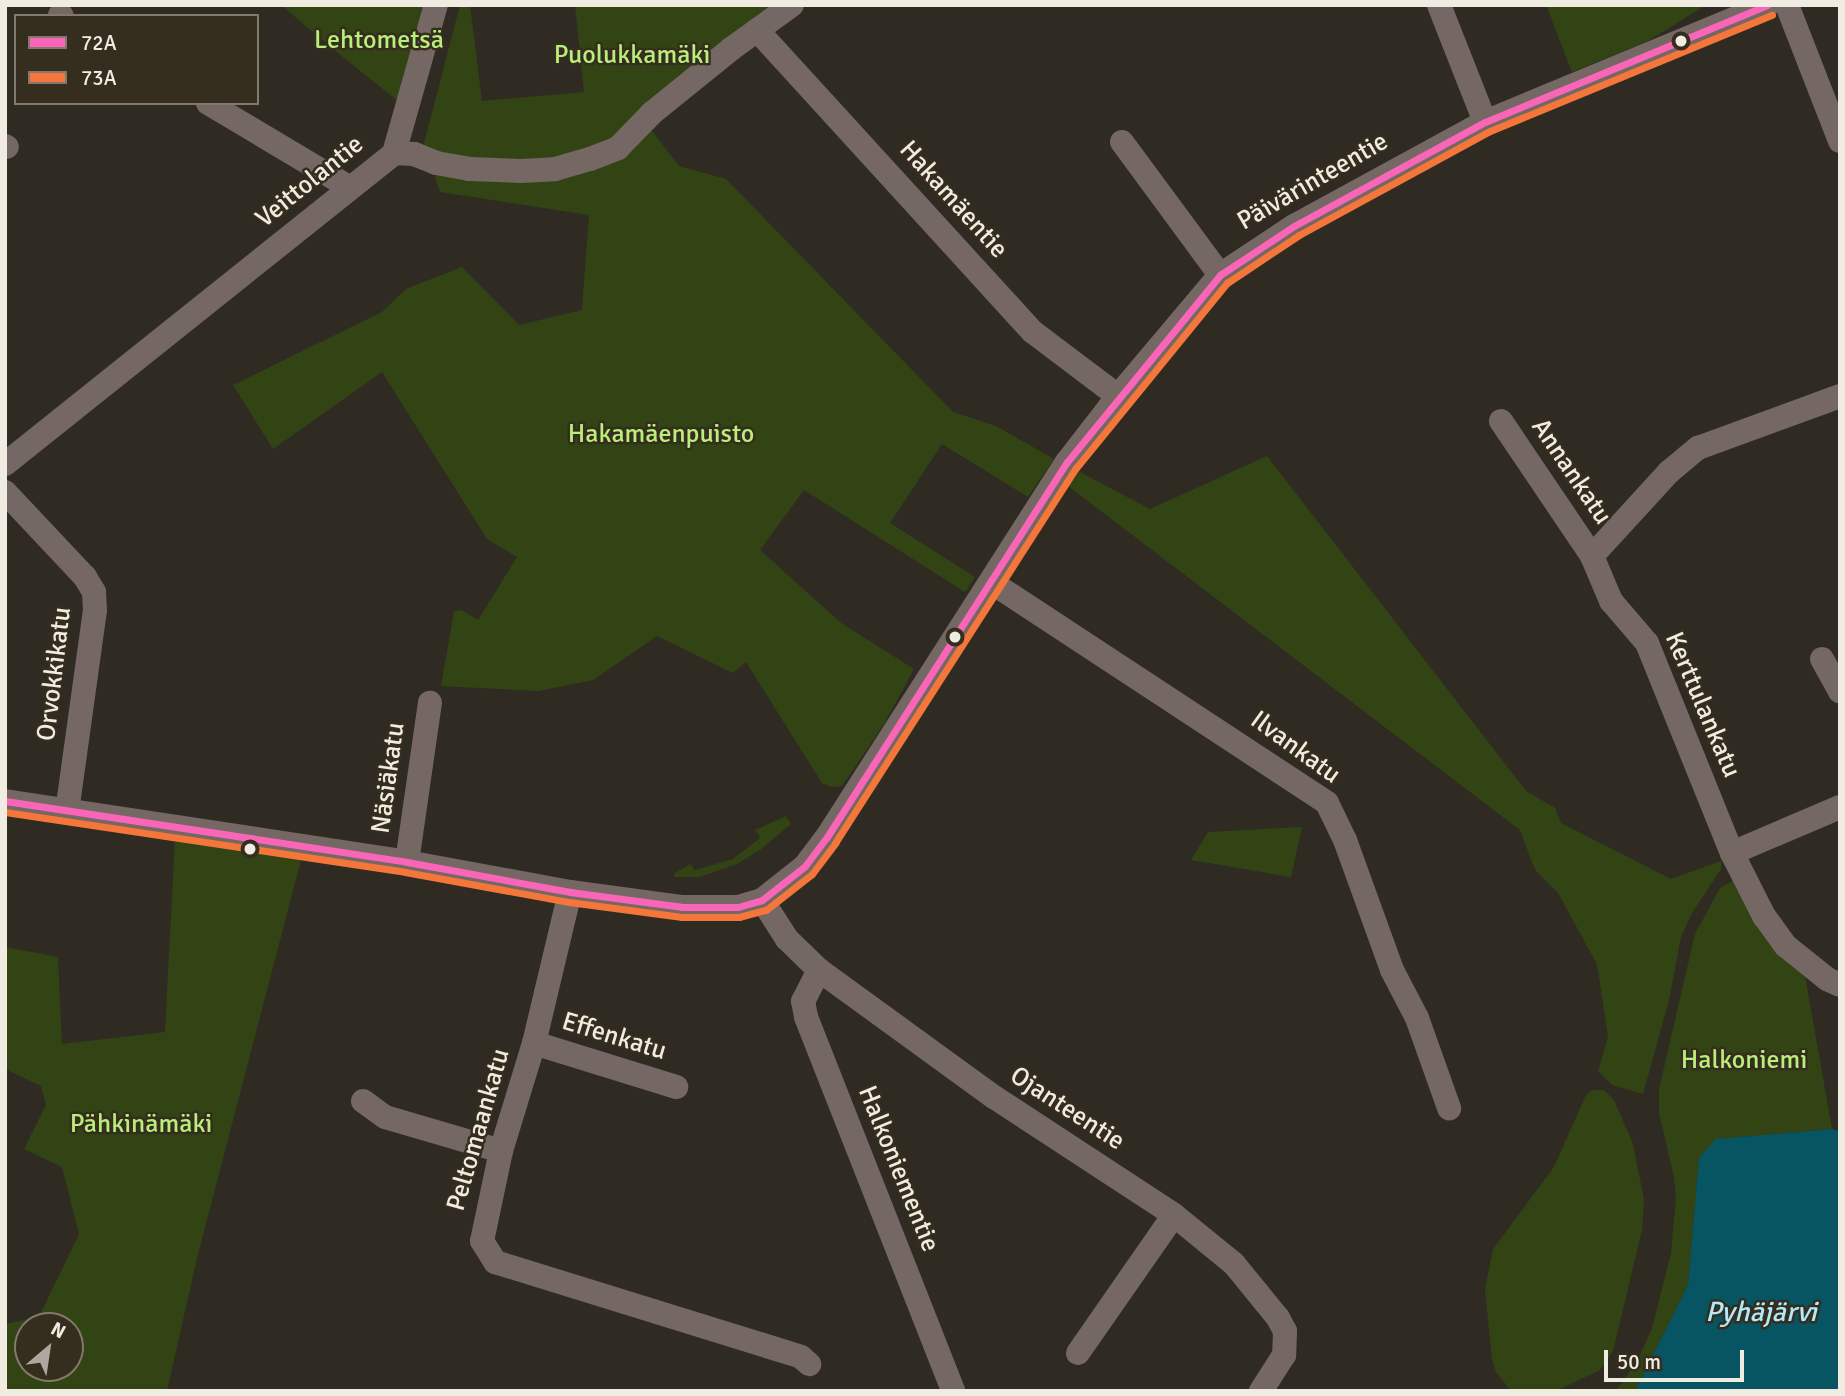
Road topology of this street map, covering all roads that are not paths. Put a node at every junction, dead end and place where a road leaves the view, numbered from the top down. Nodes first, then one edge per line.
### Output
1 (436, 5) edge
2 (792, 5) edge
3 (1438, 5) edge
4 (1768, 5) edge
5 (1787, 5) edge
6 (757, 30) junction
7 (211, 105) edge
8 (1485, 122) junction
9 (1840, 141) edge
10 (1122, 142) dead end
11 (394, 153) junction
12 (349, 187) junction
13 (1220, 275) junction
14 (1118, 396) junction
15 (1840, 396) edge
16 (1501, 421) dead end
17 (5, 464) edge
18 (5, 492) edge
19 (1592, 556) junction
20 (990, 582) junction
21 (1822, 659) dead end
22 (1840, 691) edge
23 (430, 703) dead end
24 (5, 801) edge
25 (1840, 807) edge
26 (67, 812) junction
27 (1732, 853) junction
28 (407, 862) junction
29 (570, 892) junction
30 (762, 900) junction
31 (819, 970) junction
32 (1840, 985) edge
33 (534, 1043) junction
34 (676, 1087) dead end
35 (363, 1101) dead end
36 (1449, 1108) dead end
37 (501, 1151) junction
38 (1174, 1215) junction
39 (1078, 1353) dead end
40 (809, 1364) dead end
41 (953, 1391) edge
42 (1261, 1391) edge

1 - 11 street
2 - 6 street, Veittolantie
3 - 8 street
4 - 8 street, Päivärinteentie
5 - 9 street
6 - 11 street, Veittolantie
6 - 14 street, Hakamäentie
7 - 12 street
8 - 13 street, Päivärinteentie
10 - 13 street
11 - 12 street, Veittolantie
12 - 17 street, Veittolantie
13 - 14 street, Päivärinteentie
14 - 20 street, Päivärinteentie
15 - 19 street
16 - 19 street, Annankatu
18 - 26 street, Orvokkikatu
19 - 27 street, Kerttulankatu
20 - 30 street, Päivärinteentie
20 - 36 street, Ilvankatu
21 - 22 street
23 - 28 street, Näsiäkatu
24 - 26 street
25 - 27 street
26 - 28 street
27 - 32 street, Kerttulankatu
28 - 29 street
29 - 30 street
29 - 33 street, Peltomaankatu
30 - 31 street, Ojanteentie
31 - 38 street, Ojanteentie
31 - 41 street, Halkoniementie
33 - 34 street, Effenkatu
33 - 37 street, Peltomaankatu
35 - 37 street
37 - 40 street, Peltomaankatu
38 - 39 street
38 - 42 street, Ojanteentie

